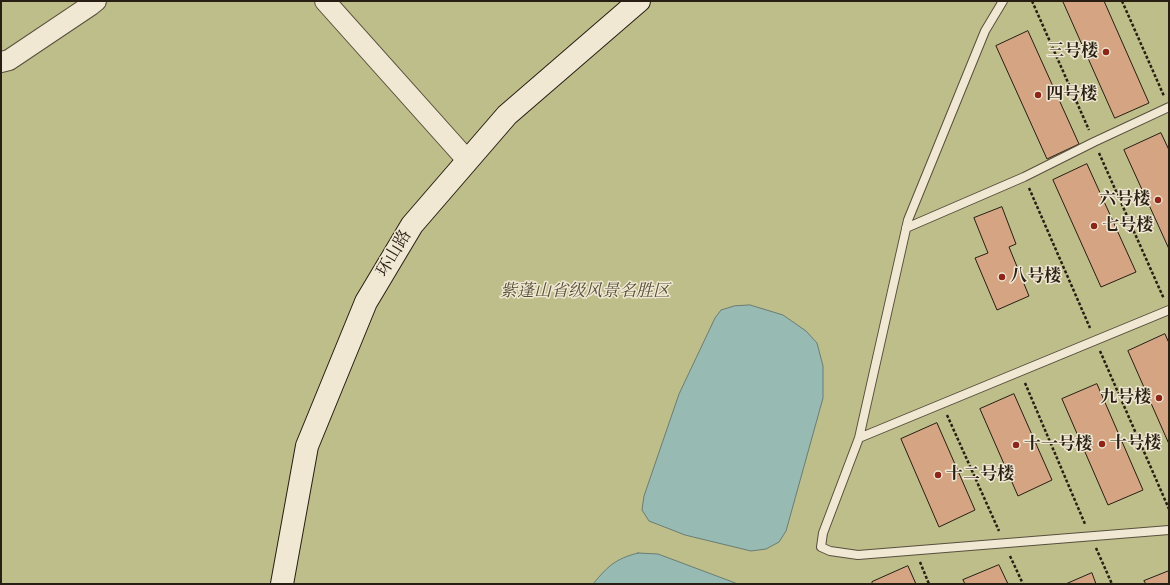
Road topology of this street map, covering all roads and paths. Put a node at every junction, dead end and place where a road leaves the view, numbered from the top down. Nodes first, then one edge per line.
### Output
1 (96, 1) edge
2 (325, 1) edge
3 (639, 1) edge
4 (1003, 1) edge
5 (1032, 1) edge
6 (1122, 1) edge
7 (1, 62) edge
8 (1167, 104) edge
9 (1094, 142) junction
10 (468, 161) junction
11 (906, 228) junction
12 (1169, 310) edge
13 (1020, 372) junction
14 (942, 404) junction
15 (859, 438) junction
16 (1169, 530) edge
17 (1091, 537) junction
18 (1005, 544) junction
19 (915, 551) junction
20 (282, 584) edge
21 (929, 584) edge
22 (1023, 584) edge
23 (1112, 584) edge

1 - 7 street
2 - 10 street
3 - 10 main road, 环山路
4 - 11 lane
5 - 9 path
6 - 8 path
8 - 9 lane
9 - 11 lane
9 - 12 path
10 - 20 main road, 环山路
11 - 15 lane
12 - 13 lane
13 - 14 lane
13 - 17 path
14 - 15 lane
14 - 18 path
15 - 19 lane
16 - 17 lane
17 - 18 lane
17 - 23 path
18 - 19 lane
18 - 22 path
19 - 21 path

